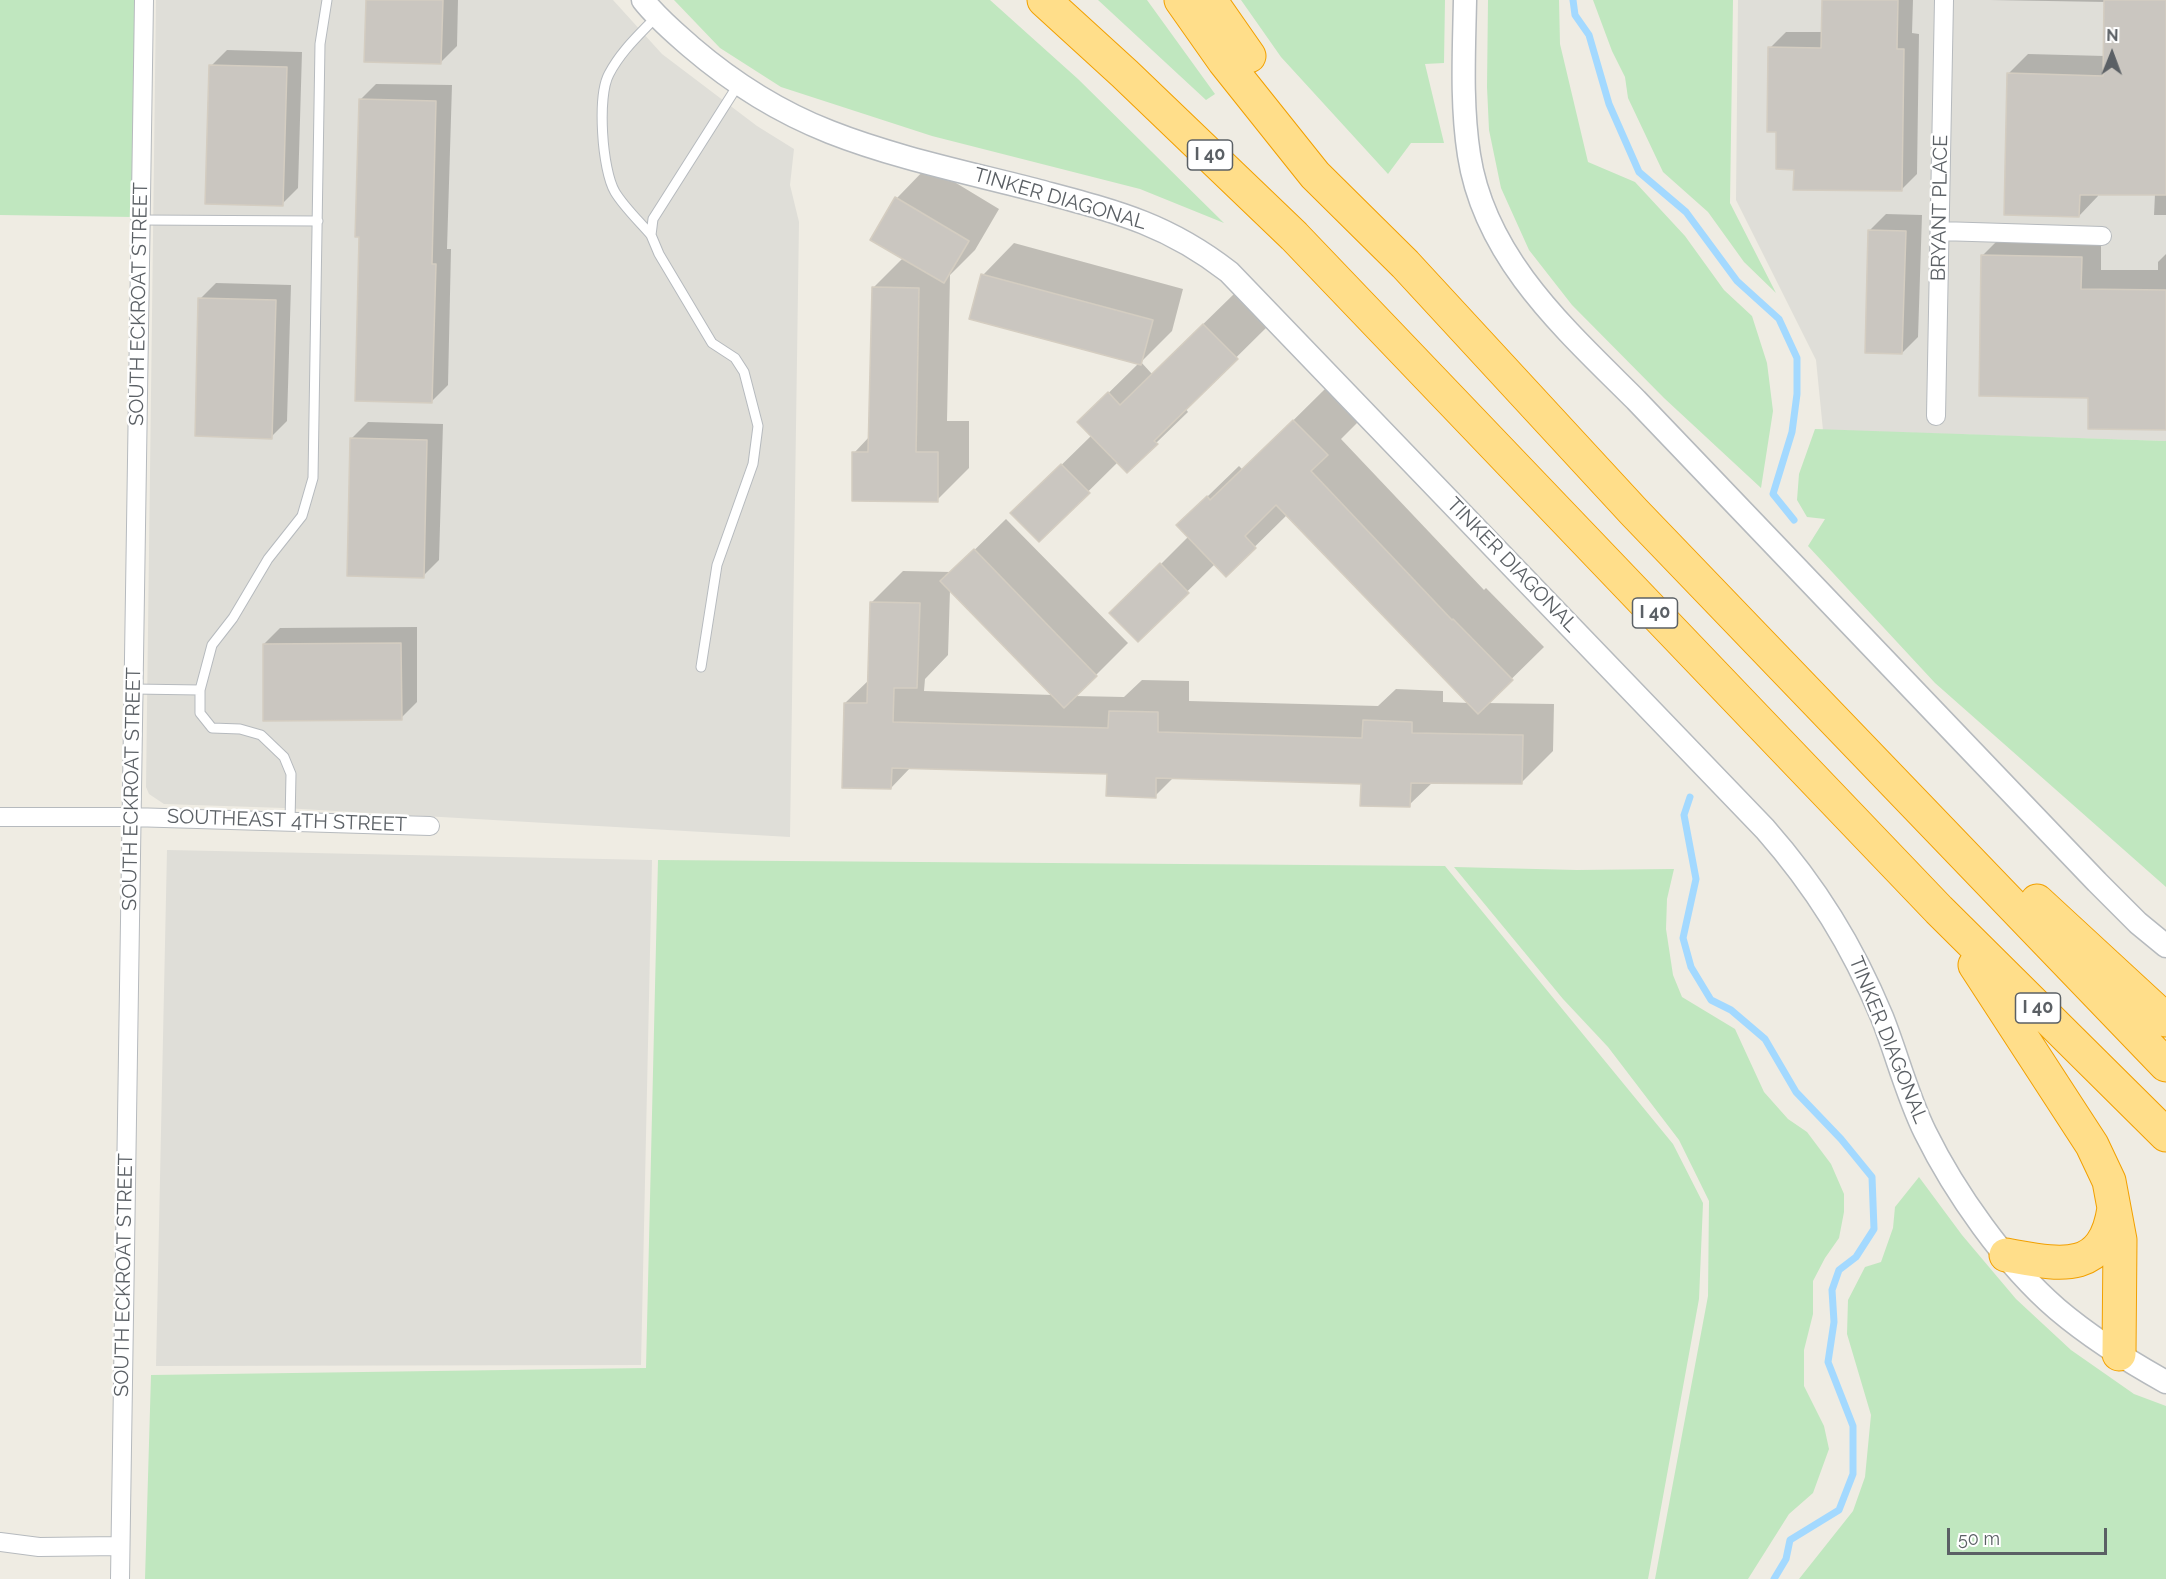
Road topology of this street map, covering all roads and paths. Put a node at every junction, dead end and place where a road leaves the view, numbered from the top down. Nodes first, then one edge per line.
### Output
1 (144, 0) edge
2 (327, 0) edge
3 (1044, 0) edge
4 (1181, 0) edge
5 (1210, 0) edge
6 (1465, 0) edge
7 (1944, 0) edge
8 (649, 8) edge
9 (738, 85) junction
10 (141, 220) junction
11 (318, 221) junction
12 (1940, 231) junction
13 (651, 235) junction
14 (2102, 236) dead end
15 (1405, 264) junction
16 (1936, 416) dead end
17 (701, 667) dead end
18 (1797, 680) junction
19 (134, 689) junction
20 (200, 690) junction
21 (0, 817) edge
22 (131, 817) junction
23 (290, 822) junction
24 (430, 826) dead end
25 (1940, 910) junction
26 (2166, 946) edge
27 (2166, 1020) edge
28 (2166, 1065) edge
29 (2166, 1136) edge
30 (2114, 1203) junction
31 (2006, 1255) junction
32 (2119, 1354) junction
33 (2166, 1382) edge
34 (0, 1542) edge
35 (120, 1546) junction
36 (120, 1579) edge

1 - 10 street, SOUTH ECKROAT STREET
2 - 11 lane
3 - 25 highway, I 40
4 - 15 highway, I 40
5 - 15 highway
6 - 26 street
7 - 12 street, BRYANT PLACE
8 - 9 street, TINKER DIAGONAL
8 - 13 lane
9 - 13 lane
9 - 31 street, TINKER DIAGONAL
10 - 11 lane
10 - 19 street, SOUTH ECKROAT STREET
11 - 20 lane
12 - 14 street
12 - 16 street, BRYANT PLACE
13 - 17 lane
15 - 18 highway, I 40
18 - 27 highway
18 - 28 highway, I 40
19 - 20 lane
19 - 22 street, SOUTH ECKROAT STREET
20 - 23 lane
21 - 22 street, SOUTHEAST 4TH STREET
22 - 23 street, SOUTHEAST 4TH STREET
22 - 35 street, SOUTH ECKROAT STREET
23 - 24 street, SOUTHEAST 4TH STREET
25 - 29 highway, I 40
25 - 30 highway
30 - 31 highway
30 - 32 highway
31 - 32 street, TINKER DIAGONAL
32 - 33 street, TINKER DIAGONAL
34 - 35 street
35 - 36 street, SOUTH ECKROAT STREET

